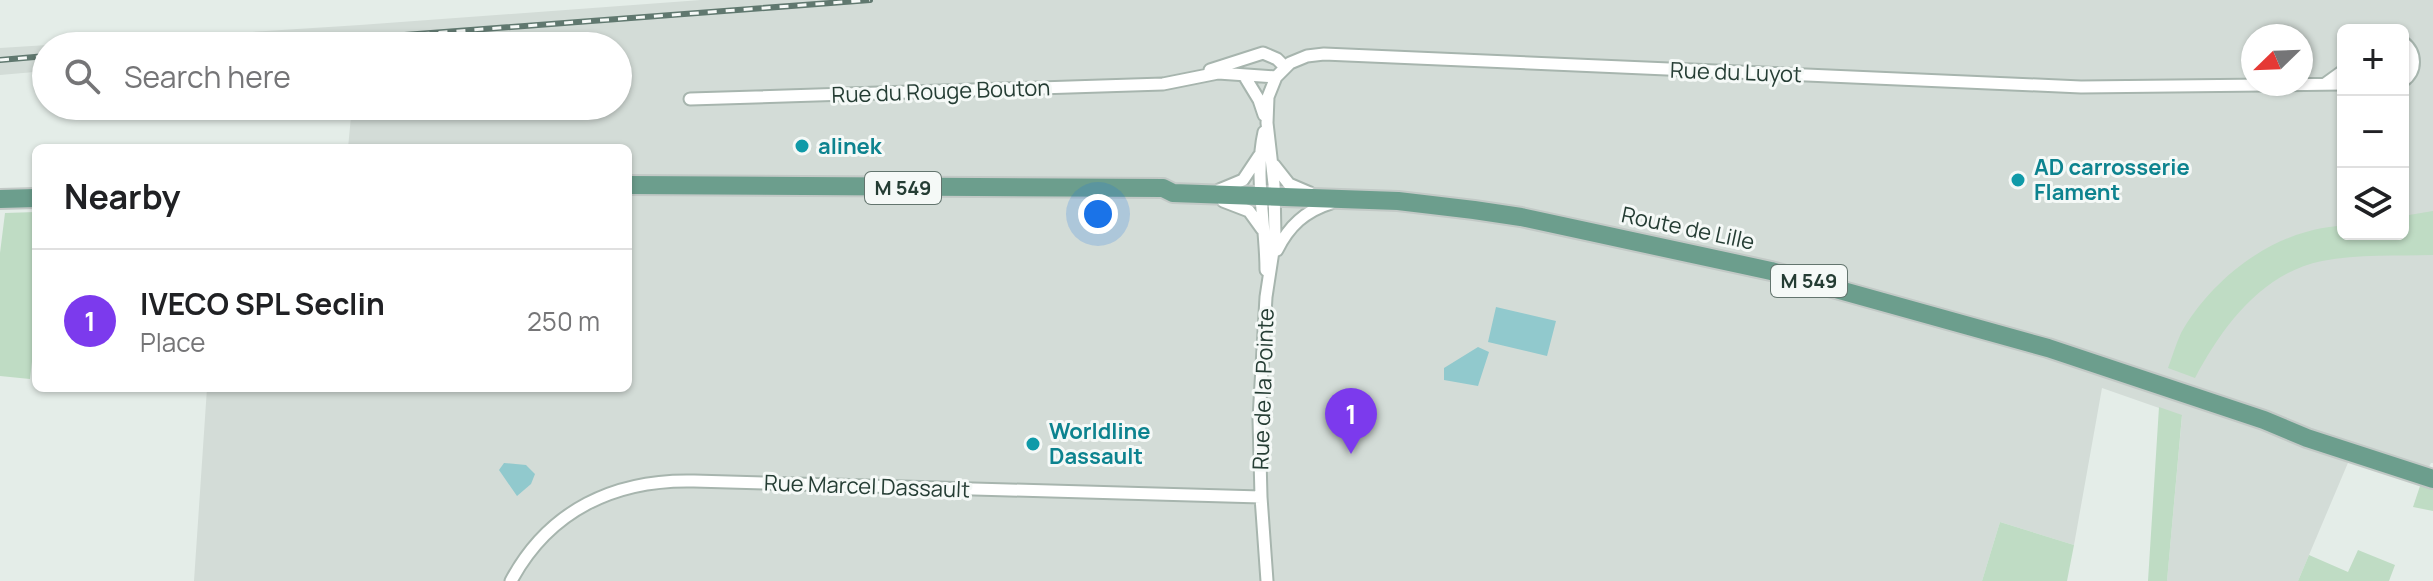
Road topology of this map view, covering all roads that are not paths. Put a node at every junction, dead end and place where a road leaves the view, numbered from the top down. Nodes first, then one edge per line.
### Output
1 (2409, 47) edge
2 (1255, 54) junction
3 (1285, 67) junction
4 (2337, 75) edge
5 (2409, 75) edge
6 (1245, 77) junction
7 (1276, 77) junction
8 (1192, 78) junction
9 (2325, 84) junction
10 (2337, 84) edge
11 (690, 99) dead end
12 (1267, 123) junction
13 (1261, 150) junction
14 (1272, 160) junction
15 (632, 185) edge
16 (1195, 194) junction
17 (1268, 196) junction
18 (32, 198) edge
19 (0, 199) edge
20 (1346, 199) junction
21 (1266, 244) junction
22 (1274, 254) junction
23 (1267, 290) junction
24 (2264, 420) junction
25 (2433, 469) edge
26 (2433, 479) edge
27 (1261, 497) junction
28 (511, 581) edge
29 (1267, 581) edge

1 - 5 street
2 - 3 street
2 - 6 street
2 - 8 street, Rue du Rouge Bouton
3 - 7 street, Rue du Luyot
3 - 9 street, Rue du Luyot
4 - 9 street
6 - 7 street, Rue du Rouge Bouton
6 - 8 street, Rue du Rouge Bouton
6 - 12 street
7 - 12 street, Rue du Luyot
8 - 11 street, Rue du Rouge Bouton
9 - 10 street, Rue du Luyot
12 - 13 street
12 - 14 street, Rue du Luyot
13 - 16 street
13 - 17 street
14 - 17 street, Rue du Luyot
14 - 20 street
15 - 16 main road, M 549
16 - 17 main road, M 549
16 - 21 street
17 - 20 main road, Route de Lille / M 549
17 - 21 street
17 - 22 street, Rue de la Pointe
18 - 19 main road
20 - 22 street
20 - 24 main road, Route de Lille / M 549
21 - 23 street
22 - 23 street, Rue de la Pointe
23 - 27 street, Rue de la Pointe
24 - 25 main road, Route de Lille / M 549
24 - 26 main road, Route de Lille / M 549
27 - 28 street, Rue Marcel Dassault
27 - 29 street, Rue de la Pointe

